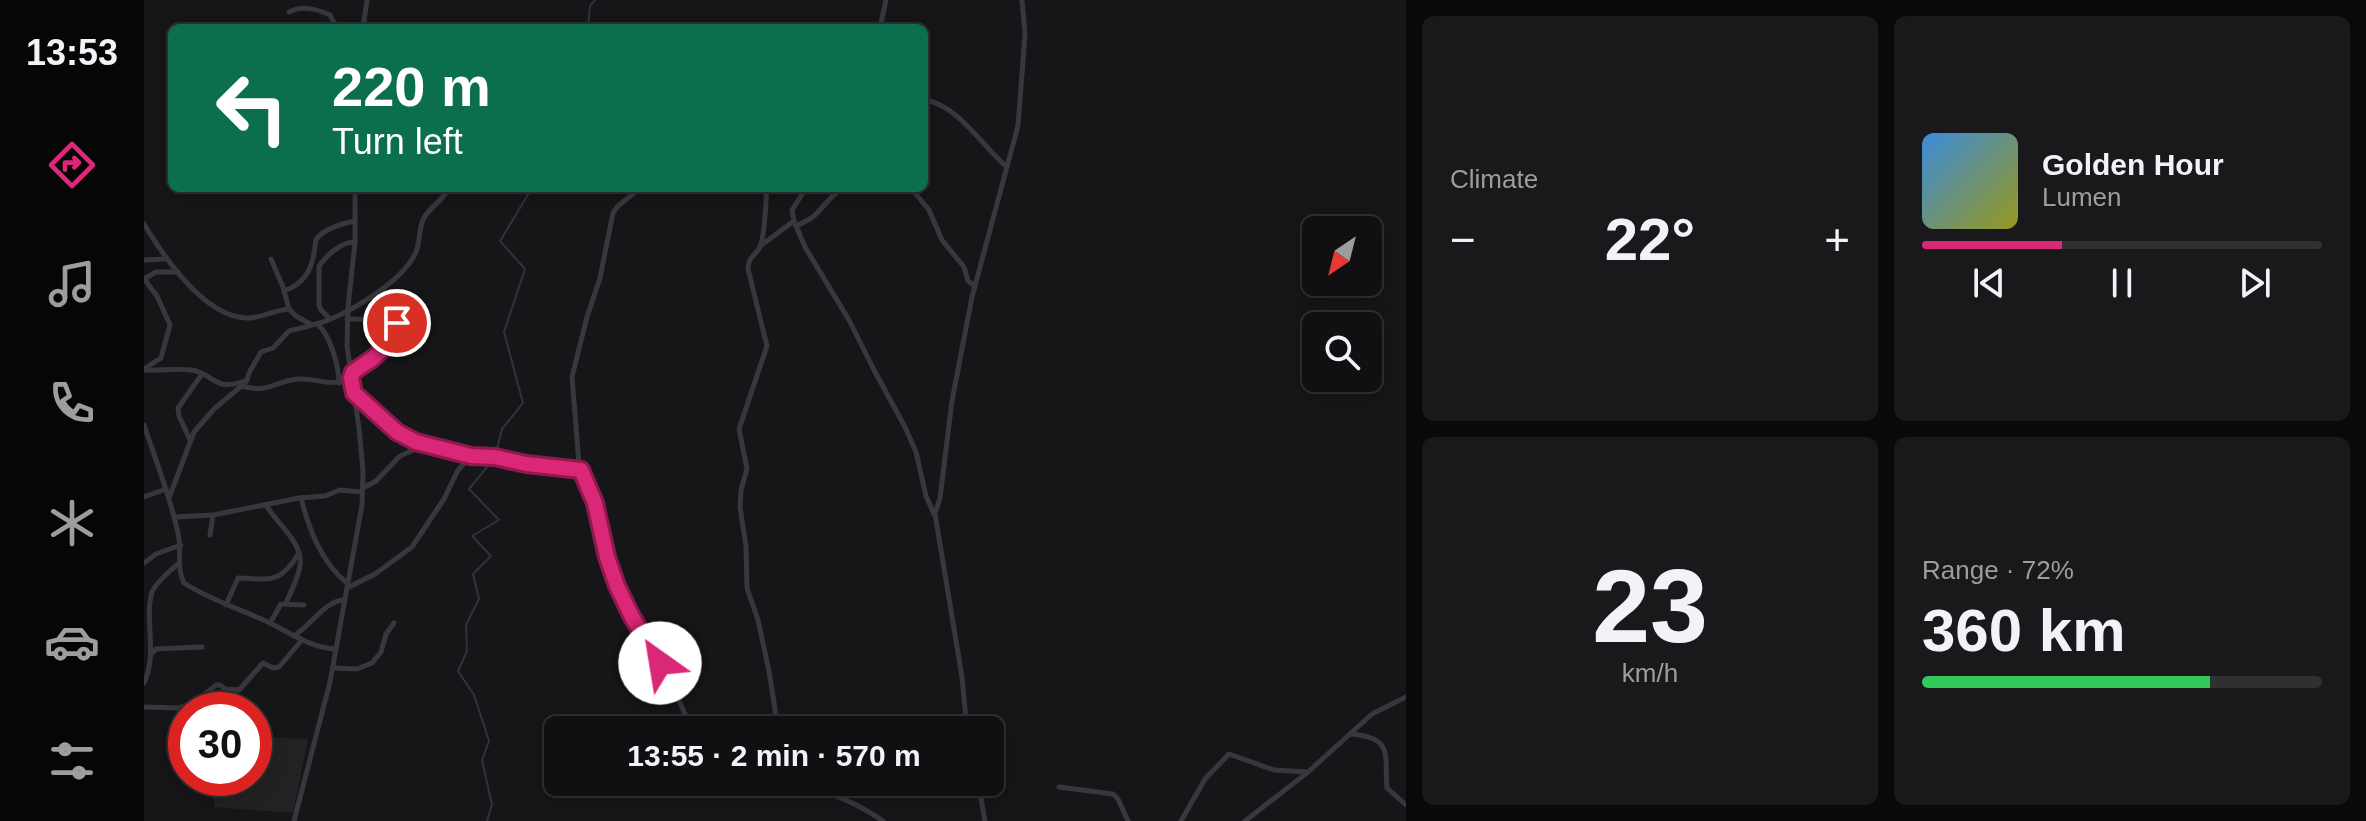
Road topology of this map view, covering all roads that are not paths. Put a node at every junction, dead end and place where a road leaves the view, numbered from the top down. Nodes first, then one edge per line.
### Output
1 (367, 0) edge
2 (886, 0) edge
3 (1022, 0) edge
4 (289, 12) dead end
5 (335, 24) edge
6 (364, 24) edge
7 (881, 24) edge
8 (928, 101) edge
9 (1007, 167) junction
10 (355, 192) edge
11 (446, 192) edge
12 (635, 192) edge
13 (766, 192) edge
14 (803, 192) edge
15 (837, 192) edge
16 (914, 192) edge
17 (355, 221) junction
18 (144, 224) edge
19 (795, 224) junction
20 (355, 242) junction
21 (760, 247) junction
22 (166, 259) junction
23 (271, 259) dead end
24 (144, 260) edge
25 (179, 272) junction
26 (144, 279) edge
27 (975, 286) junction
28 (284, 291) junction
29 (289, 309) junction
30 (405, 309) dead end
31 (348, 316) junction
32 (331, 319) junction
33 (314, 325) junction
34 (393, 330) junction
35 (144, 370) edge
36 (202, 374) junction
37 (351, 378) junction
38 (246, 383) junction
39 (339, 383) junction
40 (354, 393) junction
41 (144, 425) edge
42 (190, 441) junction
43 (424, 445) junction
44 (471, 456) junction
45 (581, 470) junction
46 (166, 489) junction
47 (363, 490) junction
48 (144, 497) edge
49 (169, 498) junction
50 (301, 498) junction
51 (266, 505) junction
52 (935, 514) junction
53 (213, 515) junction
54 (174, 517) junction
55 (210, 535) dead end
56 (181, 545) junction
57 (299, 553) junction
58 (144, 563) edge
59 (180, 563) junction
60 (347, 586) junction
61 (344, 600) junction
62 (286, 603) junction
63 (226, 605) junction
64 (304, 605) dead end
65 (270, 623) junction
66 (394, 623) dead end
67 (147, 632) edge
68 (294, 636) junction
69 (301, 641) junction
70 (202, 647) dead end
71 (335, 649) junction
72 (150, 655) junction
73 (332, 668) junction
74 (144, 683) edge
75 (1406, 697) edge
76 (144, 707) edge
77 (686, 716) edge
78 (775, 716) edge
79 (966, 716) edge
80 (1350, 734) junction
81 (1308, 772) junction
82 (1059, 787) dead end
83 (840, 796) edge
84 (981, 796) edge
85 (1406, 805) edge
86 (294, 821) edge
87 (883, 821) edge
88 (985, 821) edge
89 (1128, 821) edge
90 (1181, 821) edge
91 (1245, 821) edge

1 - 6 street
2 - 7 street
3 - 9 street
4 - 5 street
8 - 9 street
9 - 27 street
10 - 17 street
11 - 31 street
12 - 45 street
13 - 21 street
14 - 19 street
15 - 19 street
16 - 27 street
17 - 20 street
17 - 28 street
18 - 22 street
19 - 21 street
19 - 52 street
20 - 31 street
20 - 32 street
21 - 78 street
22 - 24 street
22 - 25 street
23 - 28 street
25 - 26 street
25 - 29 street
26 - 35 street
27 - 52 street
28 - 29 street
29 - 33 street
30 - 34 street
31 - 32 street
31 - 34 street
31 - 37 street
32 - 33 street
33 - 38 street
33 - 39 street
34 - 37 street
35 - 36 street
36 - 38 street
36 - 42 street
37 - 39 street
37 - 40 street
38 - 39 street
38 - 42 street
40 - 43 street
40 - 47 street
41 - 46 street
42 - 49 street
43 - 44 street
43 - 47 street
44 - 45 street
44 - 60 street
45 - 77 street
46 - 48 street
46 - 49 street
47 - 50 street
47 - 60 street
49 - 54 street
50 - 51 street
50 - 60 street
51 - 53 street
51 - 57 street
52 - 79 street
53 - 54 street
53 - 55 street
54 - 56 street
56 - 58 street
56 - 59 street
57 - 62 street
57 - 63 street
59 - 63 street
59 - 67 street
60 - 61 street
61 - 68 street
61 - 71 street
62 - 64 street
62 - 65 street
63 - 65 street
65 - 68 street
66 - 73 street
67 - 72 street
68 - 69 street
69 - 71 street
69 - 76 street
70 - 72 street
71 - 73 street
72 - 74 street
73 - 86 street
75 - 80 street
80 - 81 street
80 - 85 street
81 - 90 street
81 - 91 street
82 - 89 street
83 - 87 street
84 - 88 street

